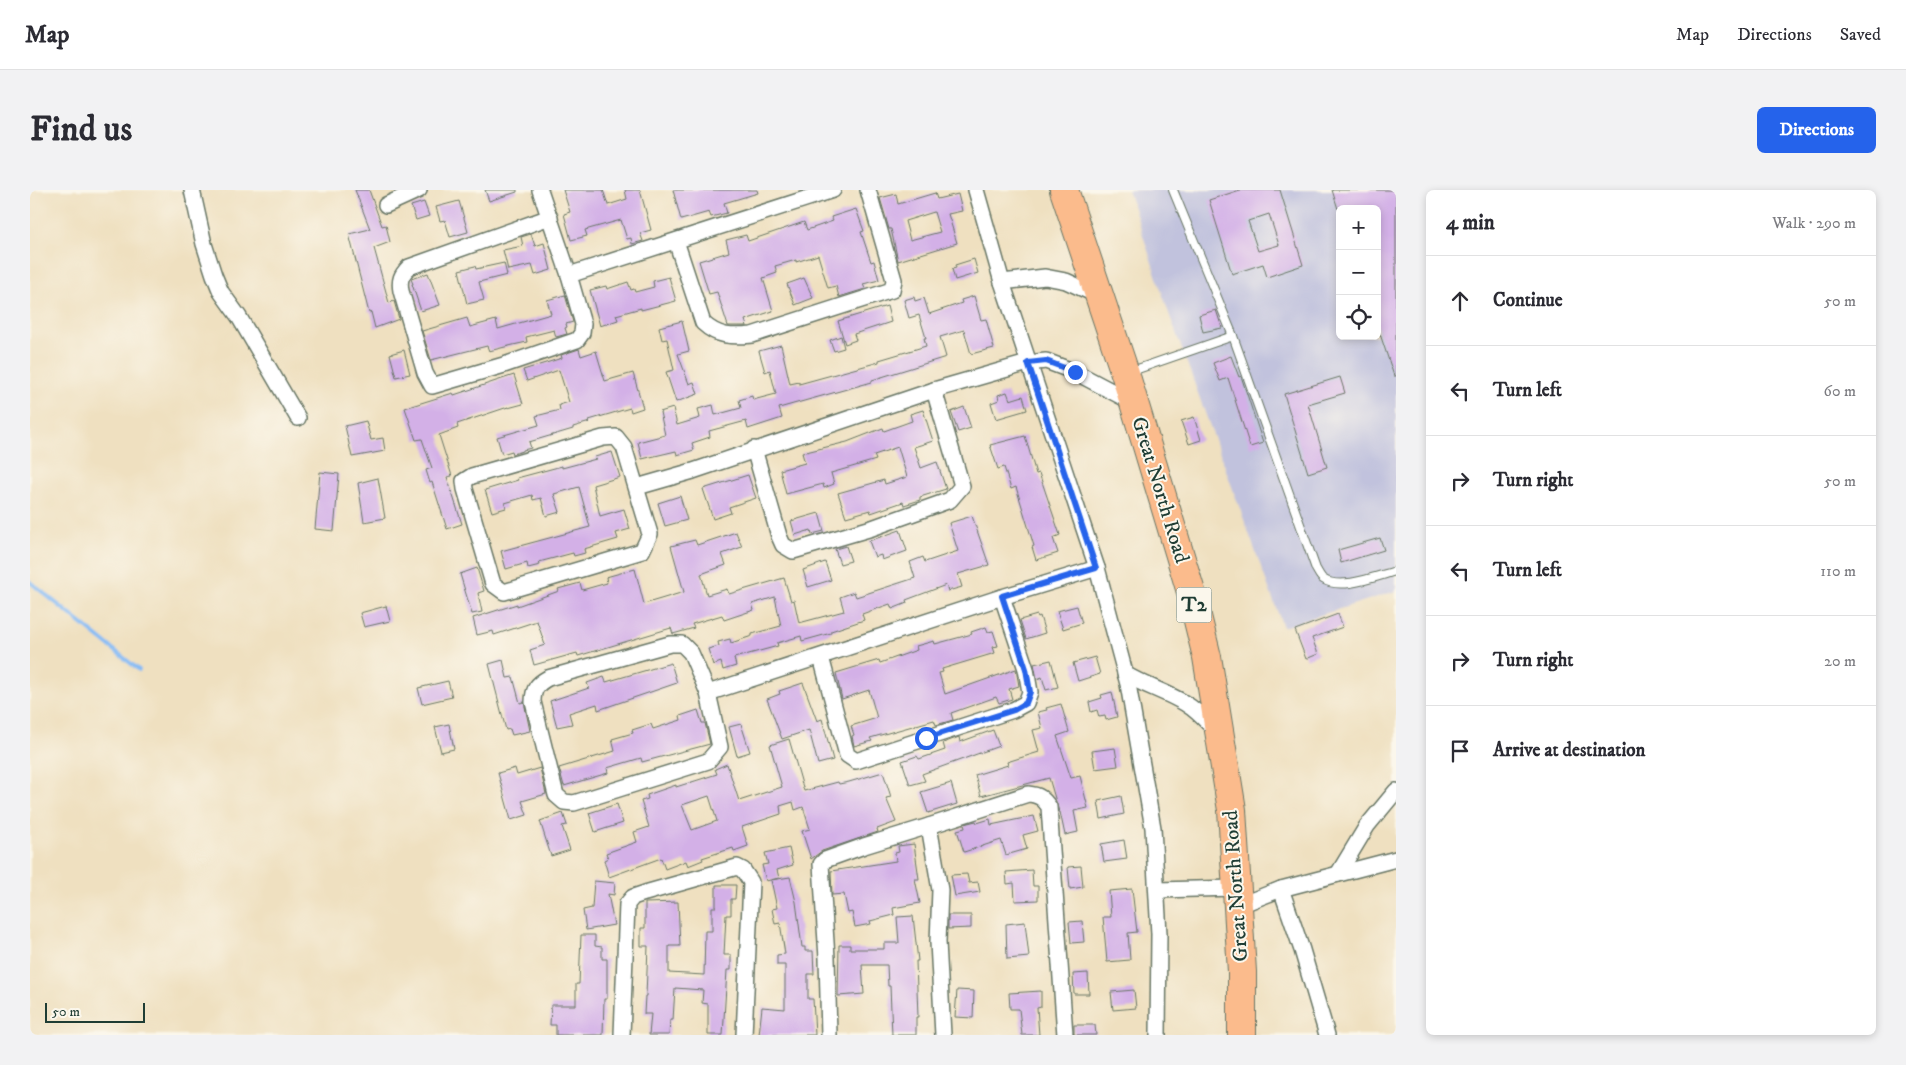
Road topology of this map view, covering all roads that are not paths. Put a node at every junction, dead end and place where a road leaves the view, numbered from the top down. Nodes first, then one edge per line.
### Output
1 (192, 190) edge
2 (419, 190) edge
3 (540, 190) edge
4 (833, 190) edge
5 (868, 190) edge
6 (976, 190) edge
7 (1064, 190) edge
8 (1173, 190) edge
9 (386, 205) dead end
10 (550, 217) junction
11 (676, 241) junction
12 (569, 275) junction
13 (1002, 282) junction
14 (1099, 296) junction
15 (1233, 336) junction
16 (1028, 363) junction
17 (1125, 373) junction
18 (934, 390) junction
19 (1134, 404) junction
20 (298, 418) dead end
21 (754, 449) junction
22 (638, 487) junction
23 (1096, 568) junction
24 (1396, 571) edge
25 (1002, 596) junction
26 (821, 657) junction
27 (1125, 674) junction
28 (708, 693) junction
29 (1220, 735) junction
30 (1396, 791) edge
31 (929, 826) junction
32 (1396, 859) edge
33 (1338, 874) junction
34 (1281, 889) junction
35 (1157, 890) junction
36 (1237, 897) junction
37 (622, 1035) edge
38 (744, 1035) edge
39 (829, 1035) edge
40 (943, 1035) edge
41 (1065, 1035) edge
42 (1158, 1035) edge
43 (1242, 1035) edge
44 (1326, 1035) edge

1 - 20 street
2 - 9 street
3 - 10 street
4 - 11 street
5 - 11 street
6 - 13 street
7 - 14 highway, Great North Road / T2
8 - 15 lane
10 - 12 street
10 - 12 street
11 - 12 street
13 - 14 street
13 - 16 street
14 - 17 highway, Great North Road / T2
15 - 17 lane
15 - 24 lane
16 - 18 street
16 - 19 street
16 - 23 street
17 - 19 highway, Great North Road / T2
18 - 21 street
18 - 21 street
19 - 29 highway, Great North Road / T2
21 - 22 street
22 - 22 street
23 - 25 street
23 - 27 street
25 - 26 street
25 - 26 street
26 - 28 street
27 - 29 street
27 - 35 street
28 - 28 street
29 - 36 highway, Great North Road / T2
30 - 33 street
31 - 39 street
31 - 40 street
31 - 41 street
32 - 33 street
33 - 34 street
34 - 36 street
34 - 44 street
35 - 36 street
35 - 42 street
36 - 43 highway, Great North Road / T2
37 - 38 street

